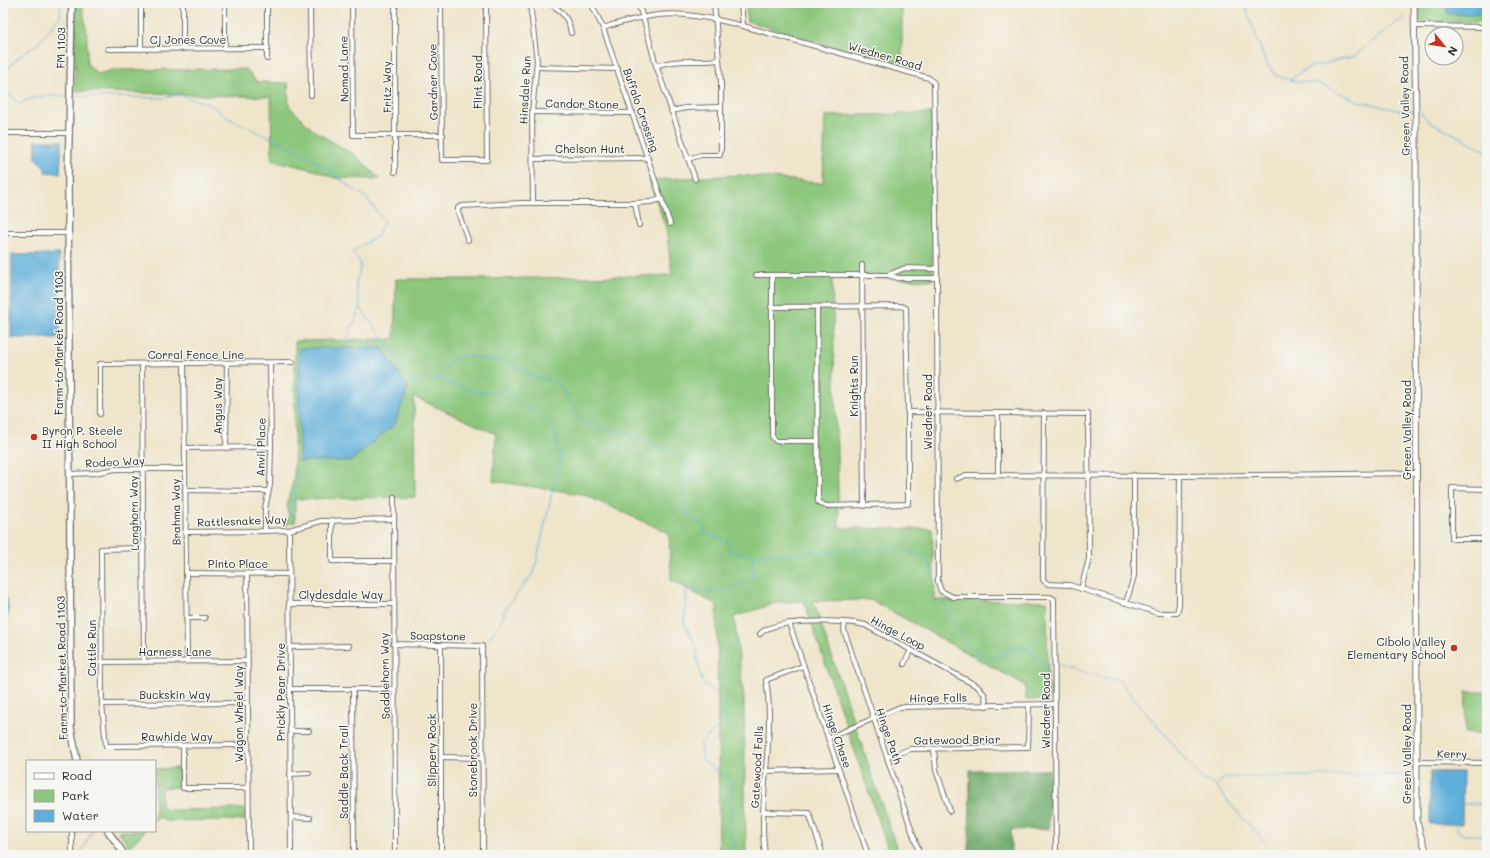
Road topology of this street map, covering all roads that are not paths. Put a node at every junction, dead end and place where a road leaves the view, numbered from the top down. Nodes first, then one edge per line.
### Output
1 (72, 3) edge
2 (141, 3) edge
3 (183, 3) edge
4 (225, 3) edge
5 (267, 3) edge
6 (310, 3) edge
7 (352, 3) edge
8 (395, 3) edge
9 (441, 3) edge
10 (486, 3) edge
11 (530, 3) edge
12 (549, 3) edge
13 (591, 3) edge
14 (638, 3) edge
15 (714, 3) edge
16 (741, 3) edge
17 (1414, 3) edge
18 (643, 16) junction
19 (714, 18) junction
20 (743, 26) junction
21 (1414, 26) junction
22 (1487, 27) edge
23 (603, 28) junction
24 (571, 33) dead end
25 (226, 48) junction
26 (268, 48) junction
27 (108, 49) dead end
28 (141, 49) junction
29 (183, 49) junction
30 (268, 59) dead end
31 (718, 60) junction
32 (656, 66) junction
33 (537, 67) junction
34 (618, 69) junction
35 (310, 95) dead end
36 (70, 96) joint
37 (721, 107) junction
38 (672, 111) junction
39 (532, 112) junction
40 (632, 113) junction
41 (3, 133) edge
42 (70, 134) junction
43 (396, 135) junction
44 (443, 135) junction
45 (648, 158) junction
46 (533, 159) junction
47 (688, 159) junction
48 (442, 160) joint
49 (395, 172) dead end
50 (695, 178) dead end
51 (662, 199) junction
52 (533, 203) junction
53 (635, 203) junction
54 (670, 224) dead end
55 (639, 225) dead end
56 (3, 233) edge
57 (69, 233) junction
58 (468, 240) dead end
59 (862, 265) dead end
60 (937, 270) junction
61 (756, 275) dead end
62 (862, 275) junction
63 (888, 275) junction
64 (772, 276) junction
65 (937, 278) junction
66 (817, 307) junction
67 (862, 307) junction
68 (771, 308) junction
69 (293, 362) dead end
70 (184, 363) junction
71 (270, 363) junction
72 (142, 364) junction
73 (227, 364) junction
74 (908, 412) junction
75 (938, 413) junction
76 (998, 413) junction
77 (1044, 413) junction
78 (100, 414) dead end
79 (818, 441) junction
80 (271, 447) junction
81 (185, 448) junction
82 (226, 448) junction
83 (185, 469) junction
84 (142, 470) junction
85 (1416, 473) junction
86 (70, 474) junction
87 (998, 474) junction
88 (1043, 474) junction
89 (1089, 474) junction
90 (1134, 475) junction
91 (1180, 476) junction
92 (956, 479) dead end
93 (1487, 489) edge
94 (185, 490) junction
95 (267, 491) junction
96 (394, 497) dead end
97 (864, 506) junction
98 (394, 519) junction
99 (332, 520) junction
100 (289, 530) junction
101 (265, 531) junction
102 (185, 532) junction
103 (1487, 539) edge
104 (144, 548) junction
105 (394, 561) junction
106 (186, 573) junction
107 (247, 573) junction
108 (289, 574) junction
109 (1081, 589) junction
110 (1126, 603) junction
111 (289, 604) junction
112 (393, 604) junction
113 (186, 618) junction
114 (205, 618) dead end
115 (845, 622) junction
116 (789, 623) junction
117 (760, 634) dead end
118 (393, 644) junction
119 (441, 645) junction
120 (349, 646) dead end
121 (482, 646) joint
122 (290, 647) junction
123 (911, 650) junction
124 (187, 661) junction
125 (102, 662) junction
126 (144, 662) junction
127 (248, 662) junction
128 (904, 664) dead end
129 (803, 666) junction
130 (290, 689) junction
131 (353, 689) junction
132 (394, 689) junction
133 (248, 703) junction
134 (102, 704) junction
135 (1055, 704) junction
136 (1029, 705) junction
137 (986, 706) junction
138 (874, 718) junction
139 (290, 731) junction
140 (309, 731) dead end
141 (828, 738) junction
142 (248, 745) junction
143 (106, 746) joint
144 (183, 746) junction
145 (934, 749) junction
146 (441, 757) junction
147 (887, 757) junction
148 (482, 758) junction
149 (77, 760) edge
150 (1417, 762) junction
151 (1487, 763) edge
152 (838, 769) junction
153 (766, 771) junction
154 (309, 773) dead end
155 (290, 774) junction
156 (248, 788) junction
157 (950, 811) dead end
158 (763, 812) junction
159 (291, 817) junction
160 (310, 818) dead end
161 (72, 832) edge
162 (109, 832) edge
163 (249, 854) edge
164 (778, 854) dead end
165 (942, 854) dead end
166 (72, 855) edge
167 (125, 855) edge
168 (268, 855) edge
169 (291, 855) edge
170 (354, 855) edge
171 (395, 855) edge
172 (441, 855) edge
173 (483, 855) edge
174 (765, 855) edge
175 (823, 855) edge
176 (868, 855) edge
177 (921, 855) edge
178 (1056, 855) edge
179 (1428, 855) edge

1 - 36 main road, FM 1103 / FM 1103
2 - 28 street
3 - 29 street
4 - 25 street
5 - 26 street
6 - 35 street
7 - 43 street, Nomad Lane
8 - 43 street, Fritz Way
9 - 44 street, Gardner Cove
10 - 48 street, Flint Road
11 - 33 street, Hinsdale Run
12 - 24 street
13 - 23 street, Buffalo Crossing
14 - 18 street
15 - 19 street
16 - 20 street
17 - 21 street, Green Valley Road
18 - 19 street
18 - 23 street
18 - 32 street
19 - 20 street
19 - 31 street
20 - 60 street, Wiedner Road
21 - 22 street
21 - 85 street, Green Valley Road
23 - 34 street, Buffalo Crossing
25 - 26 street, Cj Jones Cove
25 - 29 street, Cj Jones Cove
26 - 30 street
27 - 28 street, Cj Jones Cove
28 - 29 street, Cj Jones Cove
31 - 32 street
31 - 37 street
32 - 38 street
33 - 34 street
33 - 39 street, Hinsdale Run
34 - 40 street, Buffalo Crossing
36 - 42 main road, Farm-to-Market Road 1103 / FM 1103
37 - 38 street
37 - 47 street
38 - 47 street
39 - 40 street, Candor Stone
39 - 46 street, Hinsdale Run
40 - 45 street, Buffalo Crossing
41 - 42 street
42 - 57 main road, Farm-to-Market Road 1103 / FM 1103
43 - 44 street
43 - 49 street, Fritz Way
44 - 48 street, Gardner Cove
45 - 46 street, Chelson Hunt
45 - 51 street, Buffalo Crossing
46 - 52 street, Hinsdale Run
47 - 50 street
51 - 53 street
51 - 54 street, Buffalo Crossing
52 - 53 street
52 - 58 street
53 - 55 street
56 - 57 street
57 - 86 main road, Farm-to-Market Road 1103 / FM 1103
59 - 62 street, Knights Run
60 - 63 street
60 - 65 street, Wiedner Road
61 - 64 street
62 - 63 street
62 - 64 street
62 - 67 street, Knights Run
63 - 65 street
64 - 68 street
65 - 75 street, Wiedner Road
66 - 67 street
66 - 68 street
66 - 79 street
67 - 74 street
67 - 97 street, Knights Run
68 - 79 street
69 - 71 street, Corral Fence Line
70 - 72 street, Corral Fence Line
70 - 73 street, Corral Fence Line
70 - 81 street, Brahma Way
71 - 73 street, Corral Fence Line
71 - 80 street, Anvil Place
72 - 78 street, Corral Fence Line
72 - 84 street, Longhorn Way
73 - 82 street, Angus Way
74 - 75 street
74 - 97 street
75 - 76 street
75 - 135 street, Wiedner Road
76 - 77 street
76 - 87 street
77 - 88 street
77 - 89 street
79 - 97 street
80 - 82 street
80 - 95 street, Anvil Place
81 - 82 street
81 - 83 street, Brahma Way
83 - 84 street, Rodeo Way
83 - 94 street, Brahma Way
84 - 86 street, Rodeo Way
84 - 104 street, Longhorn Way
85 - 91 street
85 - 150 street, Green Valley Road
86 - 149 main road, Farm-to-Market Road 1103 / FM 1103
87 - 88 street
87 - 92 street
88 - 89 street
88 - 109 street
89 - 90 street
89 - 109 street
90 - 91 street
90 - 110 street
91 - 110 street
93 - 103 street
94 - 95 street
94 - 102 street, Brahma Way
95 - 101 street, Anvil Place
96 - 98 street, Saddlehorn Way
98 - 99 street, Rattlesnake Way
98 - 105 street, Saddlehorn Way
99 - 100 street, Rattlesnake Way
99 - 105 street
100 - 101 street, Rattlesnake Way
100 - 108 street, Prickly Pear Drive
101 - 102 street, Rattlesnake Way
102 - 106 street, Brahma Way
104 - 125 street, Cattle Run
104 - 126 street, Longhorn Way
105 - 112 street, Saddlehorn Way
106 - 107 street, Pinto Place
106 - 113 street, Brahma Way
107 - 108 street, Pinto Place
107 - 127 street, Wagon Wheel Way
108 - 111 street, Prickly Pear Drive
109 - 110 street
111 - 112 street, Clydesdale Way
111 - 122 street, Prickly Pear Drive
112 - 118 street, Saddlehorn Way
113 - 114 street
113 - 124 street, Brahma Way
115 - 116 street, Hinge Loop
115 - 123 street, Hinge Loop
115 - 138 street, Hinge Path
116 - 117 street, Hinge Loop
116 - 129 street, Hinge Chase
118 - 119 street, Soapstone
118 - 132 street, Saddlehorn Way
119 - 121 street, Soapstone
119 - 146 street, Slippery Rock
120 - 122 street
121 - 148 street, Stonebrook Drive
122 - 130 street, Prickly Pear Drive
123 - 128 street
123 - 137 street, Hinge Loop
124 - 126 street, Harness Lane
124 - 127 street, Harness Lane
125 - 126 street, Harness Lane
125 - 134 street, Cattle Run
127 - 133 street, Wagon Wheel Way
129 - 141 street, Hinge Chase
129 - 153 street, Gatewood Falls
130 - 131 street
130 - 139 street, Prickly Pear Drive
131 - 132 street
131 - 170 street, Saddle Back Trail
132 - 171 street, Saddlehorn Way
133 - 134 street, Buckskin Way
133 - 142 street, Wagon Wheel Way
134 - 143 street, Cattle Run
135 - 136 street, Hinge Falls
135 - 178 street, Wiedner Road
136 - 137 street, Hinge Falls
136 - 145 street, Gatewood Briar
137 - 138 street, Hinge Falls
138 - 141 street, Hinge Falls
138 - 147 street, Hinge Path
139 - 140 street
139 - 155 street, Prickly Pear Drive
141 - 152 street, Hinge Chase
142 - 144 street, Rawhide Way
142 - 156 street, Wagon Wheel Way
143 - 144 street, Rawhide Way
144 - 156 street
145 - 147 street, Gatewood Briar
145 - 157 street
146 - 148 street
146 - 172 street, Slippery Rock
147 - 177 street, Hinge Path
148 - 173 street, Stonebrook Drive
150 - 151 street, Kerry
150 - 179 street, Green Valley Road
152 - 153 street
152 - 176 street, Hinge Chase
153 - 158 street, Gatewood Falls
154 - 155 street
155 - 159 street, Prickly Pear Drive
156 - 163 street, Wagon Wheel Way
158 - 174 street, Gatewood Falls
158 - 175 street
159 - 160 street
159 - 169 street, Prickly Pear Drive
161 - 166 street
162 - 167 main road
163 - 168 street
164 - 174 street
165 - 177 street

